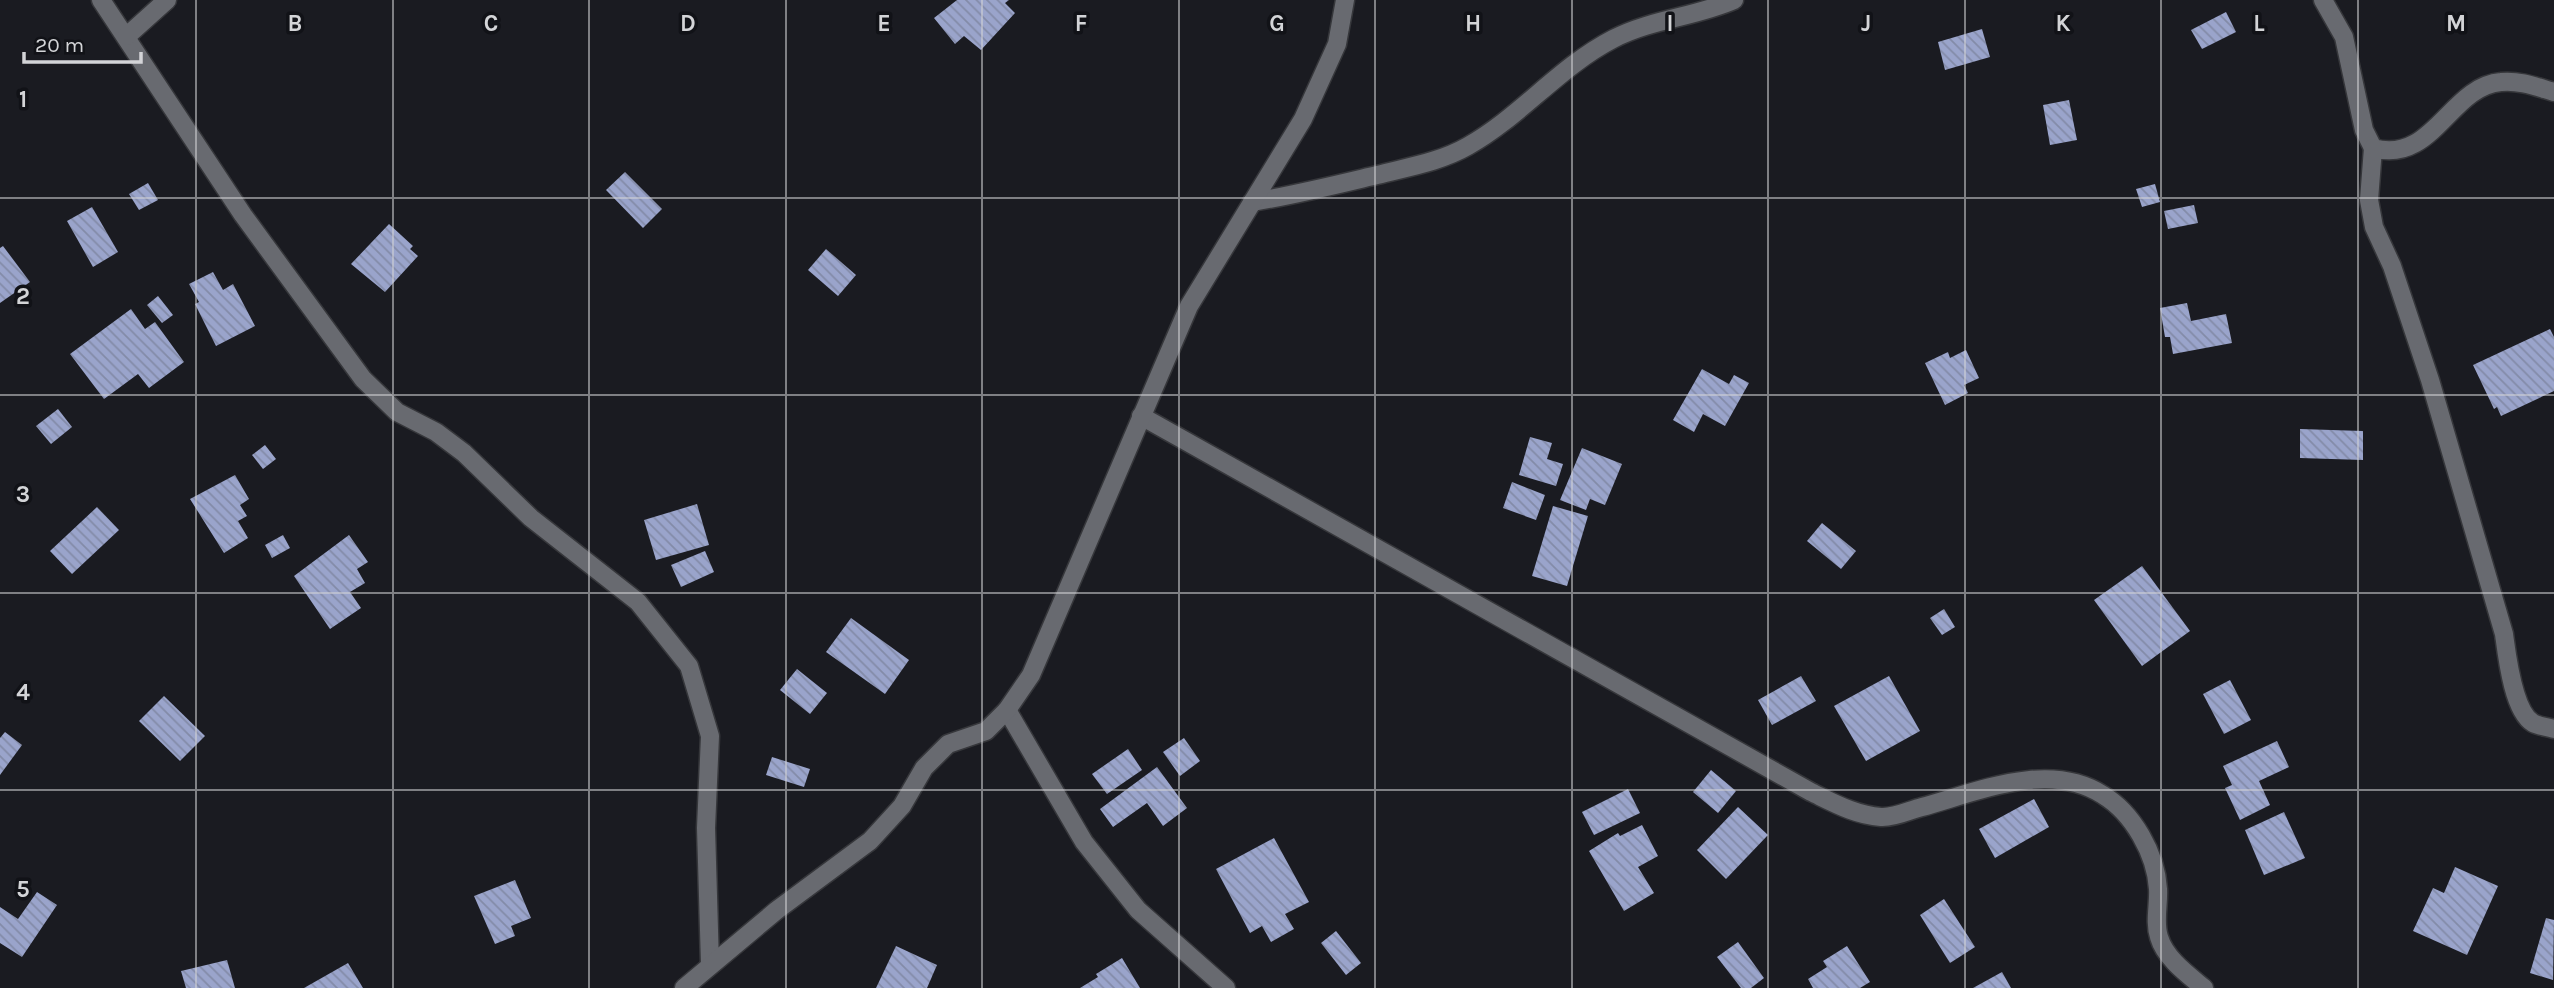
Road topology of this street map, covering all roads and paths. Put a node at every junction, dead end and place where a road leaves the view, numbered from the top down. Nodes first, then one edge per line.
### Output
1 (101, 0) edge
2 (167, 0) edge
3 (1345, 0) edge
4 (1734, 0) edge
5 (2323, 0) edge
6 (127, 36) junction
7 (2554, 92) edge
8 (2373, 148) junction
9 (1252, 202) junction
10 (1141, 416) junction
11 (1007, 710) junction
12 (2554, 729) edge
13 (710, 964) junction
14 (684, 988) edge
15 (1226, 988) edge
16 (2204, 988) edge

1 - 6 street
2 - 6 street
3 - 9 street
4 - 9 street
5 - 8 street
6 - 13 street
7 - 8 street
8 - 12 street
9 - 10 street
10 - 11 street
10 - 16 street
11 - 13 street
11 - 15 street
13 - 14 street

